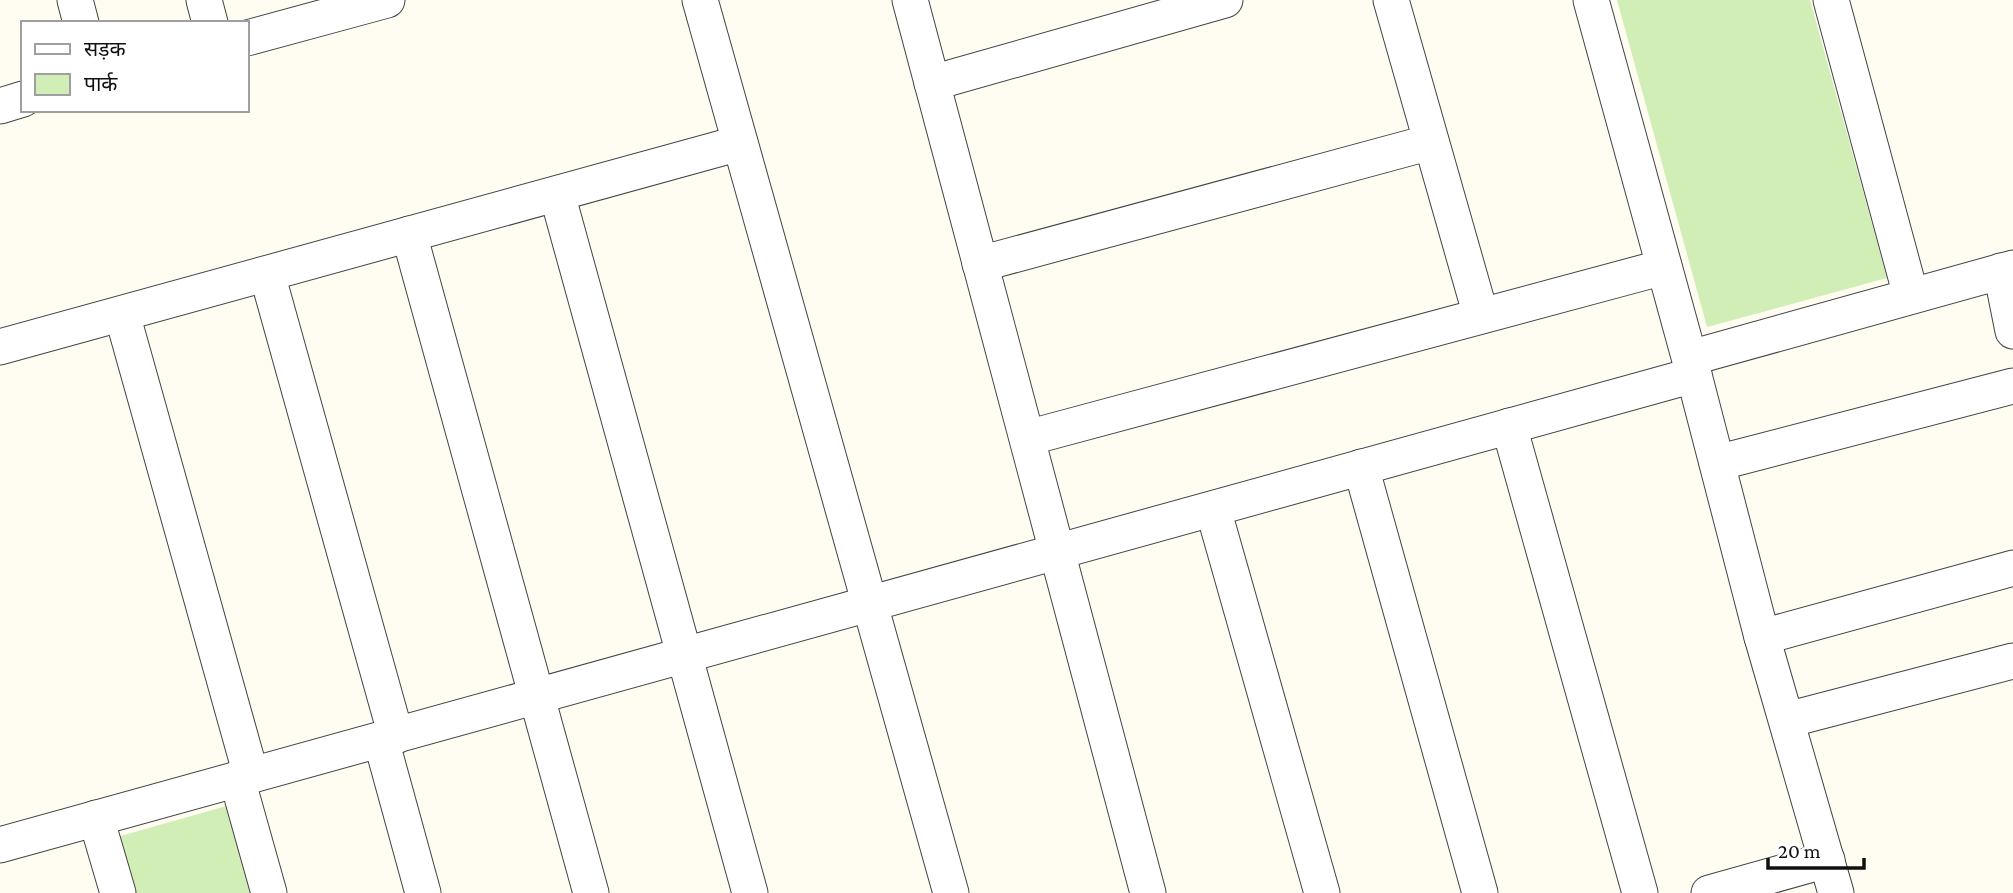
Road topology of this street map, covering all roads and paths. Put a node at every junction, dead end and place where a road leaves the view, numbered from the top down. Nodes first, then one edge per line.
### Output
1 (75, 0) edge
2 (204, 0) edge
3 (387, 0) edge
4 (700, 0) edge
5 (910, 0) edge
6 (1225, 0) edge
7 (1391, 0) edge
8 (1591, 0) edge
9 (1831, 0) edge
10 (80, 21) edge
11 (209, 21) edge
12 (248, 38) edge
13 (932, 83) junction
14 (21, 100) edge
15 (0, 106) edge
16 (1431, 142) junction
17 (740, 143) junction
18 (557, 194) junction
19 (410, 234) junction
20 (981, 264) junction
21 (1664, 267) junction
22 (2007, 270) edge
23 (267, 274) junction
24 (1911, 296) junction
25 (122, 314) junction
26 (1481, 316) junction
27 (2013, 331) edge
28 (0, 347) edge
29 (1692, 367) junction
30 (2013, 386) edge
31 (1510, 426) junction
32 (1027, 438) junction
33 (1717, 463) junction
34 (1361, 467) junction
35 (1213, 509) junction
36 (1057, 552) junction
37 (2013, 568) edge
38 (870, 605) junction
39 (1762, 636) junction
40 (685, 656) junction
41 (2013, 661) edge
42 (537, 697) junction
43 (1787, 720) junction
44 (389, 738) junction
45 (244, 777) junction
46 (96, 818) junction
47 (0, 845) edge
48 (1828, 860) junction
49 (118, 893) edge
50 (269, 893) edge
51 (423, 893) edge
52 (591, 893) edge
53 (750, 893) edge
54 (951, 893) edge
55 (1148, 893) edge
56 (1322, 893) edge
57 (1480, 893) edge
58 (1640, 893) edge
59 (1709, 893) edge
60 (1836, 893) edge

1 - 10 street
2 - 11 street
3 - 12 street
4 - 17 street
5 - 13 street
6 - 13 street
7 - 16 street
8 - 21 street
9 - 24 street
13 - 20 street
14 - 15 street
16 - 20 street
16 - 26 street
17 - 18 street
17 - 38 street
18 - 19 street
18 - 40 street
19 - 23 street
19 - 42 street
20 - 32 street
21 - 26 street
21 - 29 street
22 - 24 street
22 - 27 street
23 - 25 street
23 - 44 street
24 - 29 street
25 - 28 street
25 - 45 street
26 - 32 street
29 - 31 street
29 - 33 street
30 - 33 street
31 - 34 street
31 - 58 street
32 - 36 street
33 - 39 street
34 - 35 street
34 - 57 street
35 - 36 street
35 - 56 street
36 - 38 street
36 - 55 street
37 - 39 street
38 - 40 street
38 - 54 street
39 - 43 street
40 - 42 street
40 - 53 street
41 - 43 street
42 - 44 street
42 - 52 street
43 - 48 street
44 - 45 street
44 - 51 street
45 - 46 street
45 - 50 street
46 - 47 street
46 - 49 street
48 - 59 street
48 - 60 street

